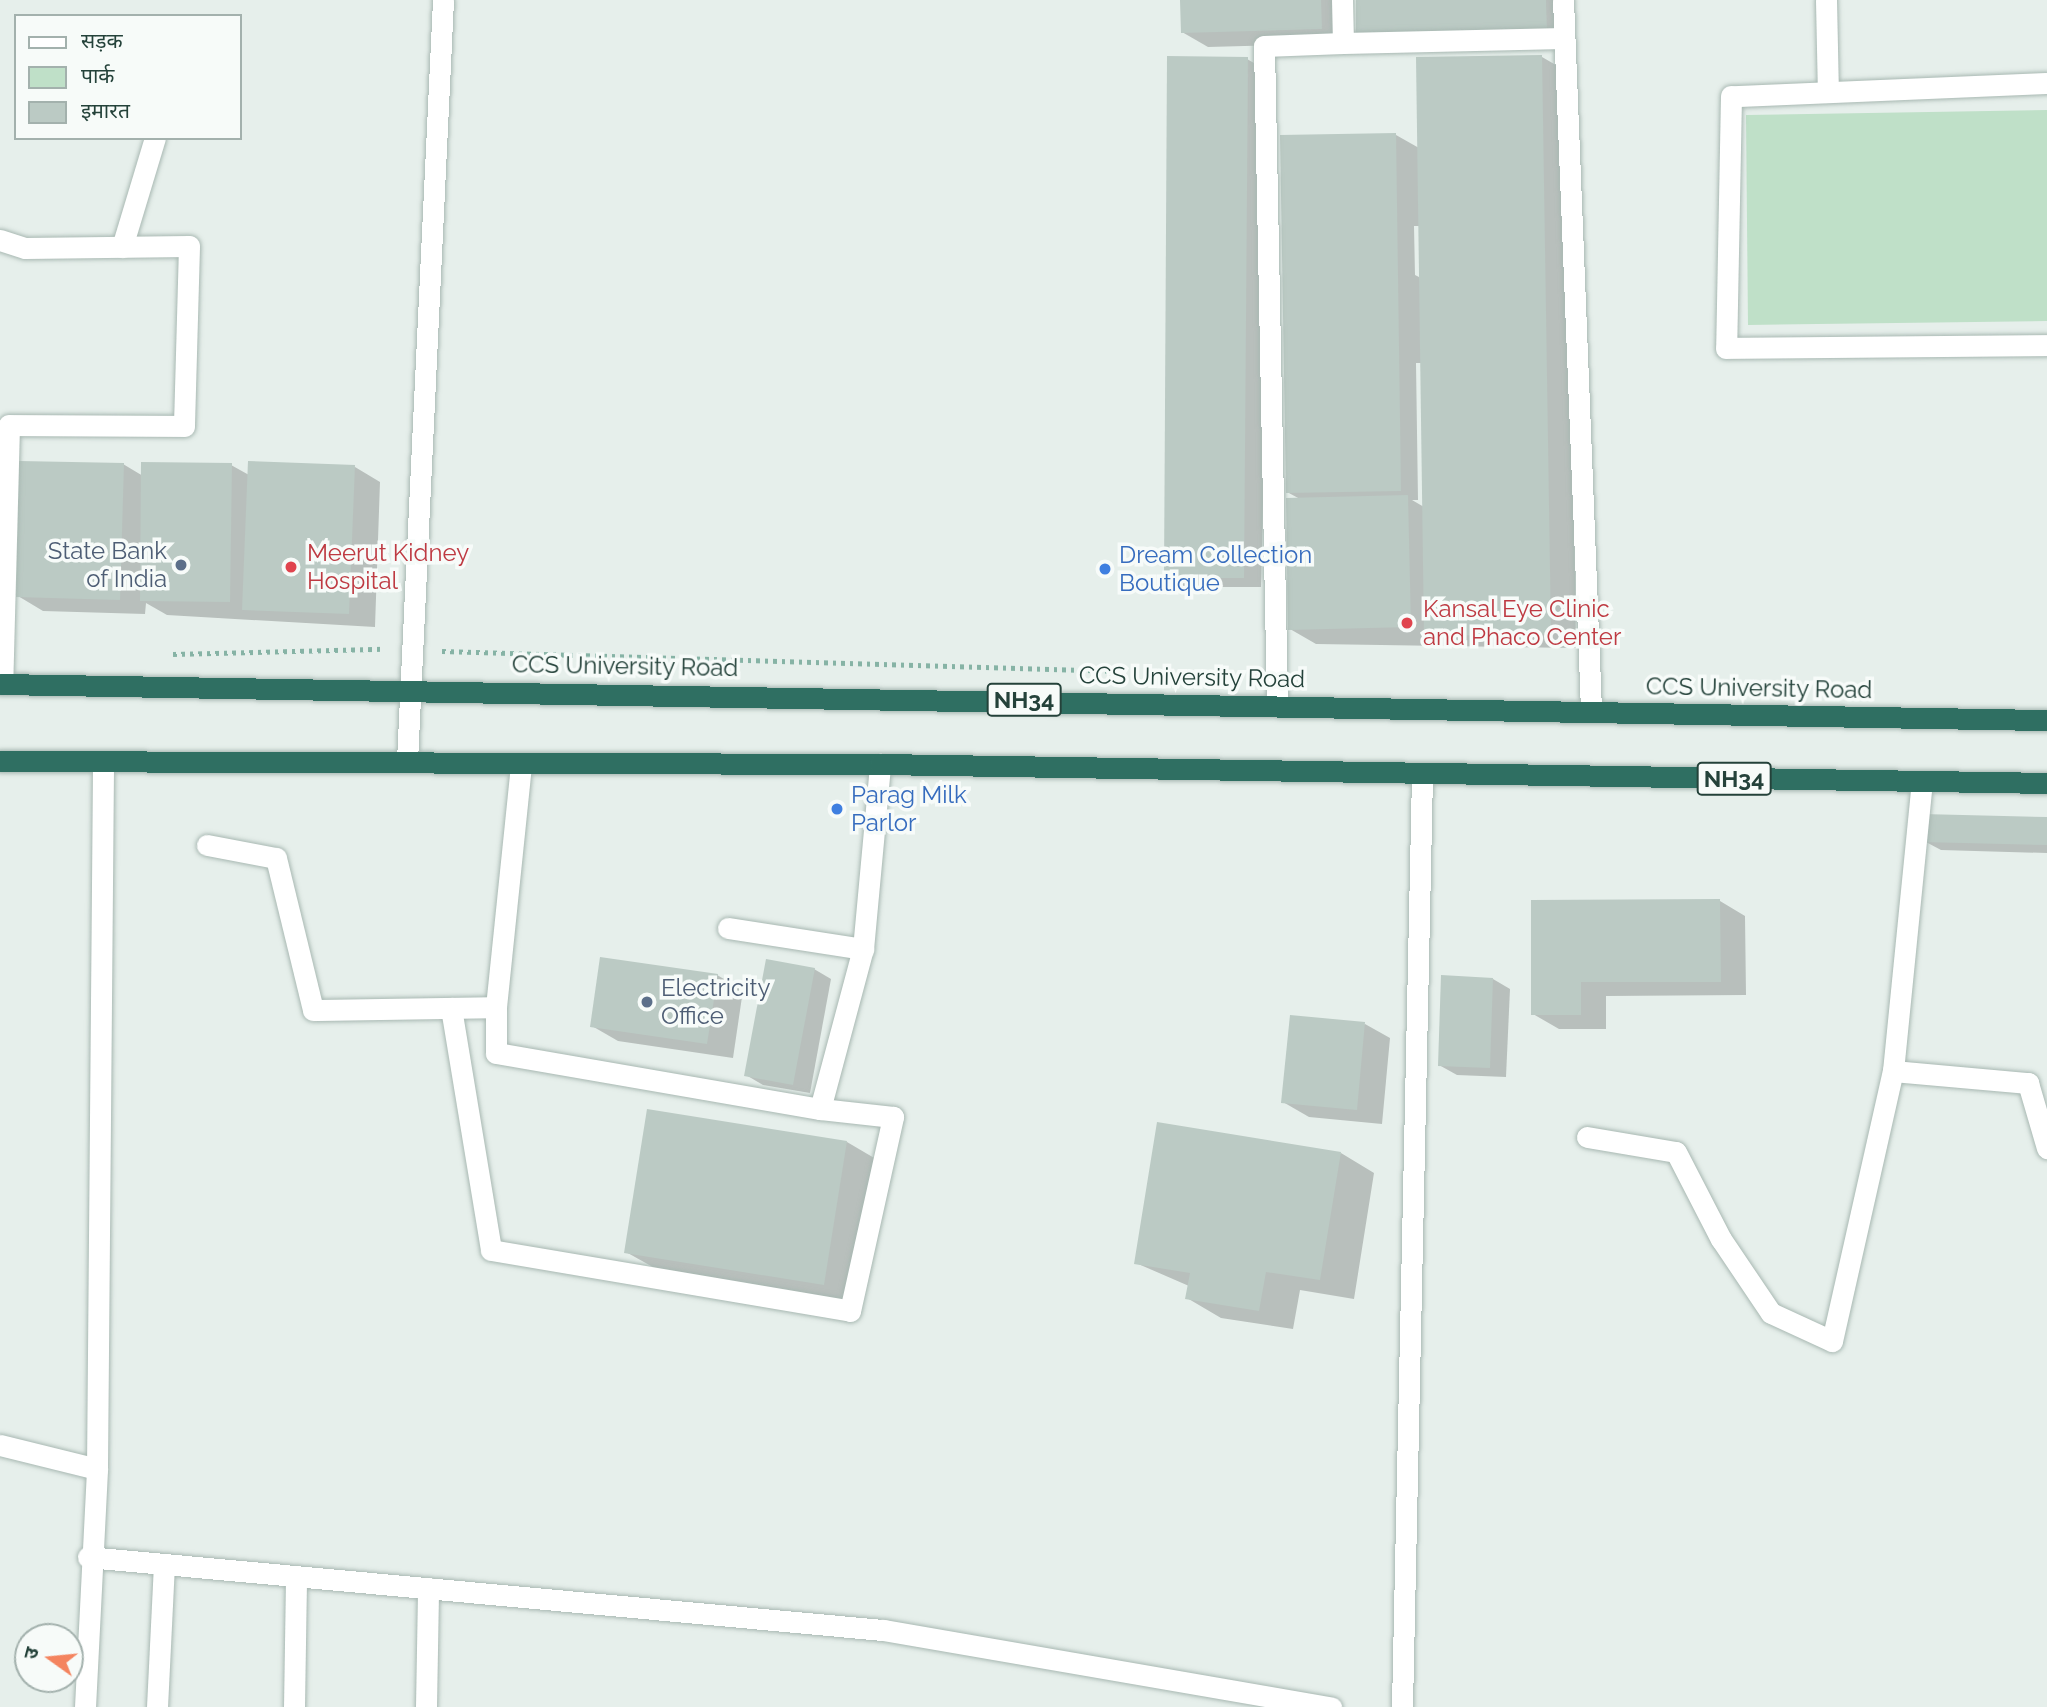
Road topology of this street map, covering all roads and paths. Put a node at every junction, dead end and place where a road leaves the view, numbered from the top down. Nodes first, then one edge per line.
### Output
1 (443, 0) edge
2 (1342, 0) edge
3 (1563, 0) edge
4 (1826, 0) edge
5 (1564, 38) junction
6 (1343, 43) junction
7 (2047, 83) edge
8 (1828, 92) junction
9 (154, 140) edge
10 (0, 240) edge
11 (122, 247) junction
12 (2047, 345) edge
13 (1, 684) edge
14 (407, 688) junction
15 (1277, 705) junction
16 (1591, 710) junction
17 (2047, 720) edge
18 (0, 761) edge
19 (407, 761) junction
20 (103, 764) junction
21 (880, 764) junction
22 (521, 765) junction
23 (1422, 775) junction
24 (1922, 781) junction
25 (2047, 783) edge
26 (206, 845) dead end
27 (728, 928) dead end
28 (863, 949) junction
29 (496, 1007) junction
30 (451, 1008) junction
31 (1893, 1071) junction
32 (820, 1109) junction
33 (1587, 1137) dead end
34 (2047, 1147) edge
35 (0, 1445) edge
36 (97, 1469) junction
37 (88, 1557) junction
38 (164, 1564) junction
39 (296, 1577) junction
40 (428, 1588) junction
41 (85, 1707) edge
42 (157, 1707) edge
43 (294, 1707) edge
44 (426, 1707) edge
45 (1331, 1707) edge
46 (1402, 1707) edge

1 - 14 street
2 - 6 street
3 - 5 street
4 - 8 street
5 - 6 street
5 - 16 street
6 - 15 street
7 - 8 street
8 - 12 street
9 - 11 street
10 - 11 street
11 - 13 street
13 - 14 highway, CCS University Road / NH34
14 - 15 highway, CCS University Road / NH34
14 - 19 street
15 - 16 highway, CCS University Road / NH34
16 - 17 highway, CCS University Road / NH34
18 - 20 highway, NH34
19 - 20 highway, NH34
19 - 22 highway, NH34
20 - 36 street
21 - 22 highway, NH34
21 - 23 highway, NH34
21 - 28 street
22 - 29 street
23 - 24 highway, NH34
23 - 46 street
24 - 25 highway, NH34
24 - 31 street
26 - 30 street
27 - 28 street
28 - 32 street
29 - 30 street
29 - 32 street
30 - 32 street
31 - 33 street
31 - 34 street
35 - 36 street
36 - 37 street
37 - 38 street
37 - 41 street
38 - 39 street
38 - 42 street
39 - 40 street
39 - 43 street
40 - 44 street
40 - 45 street

